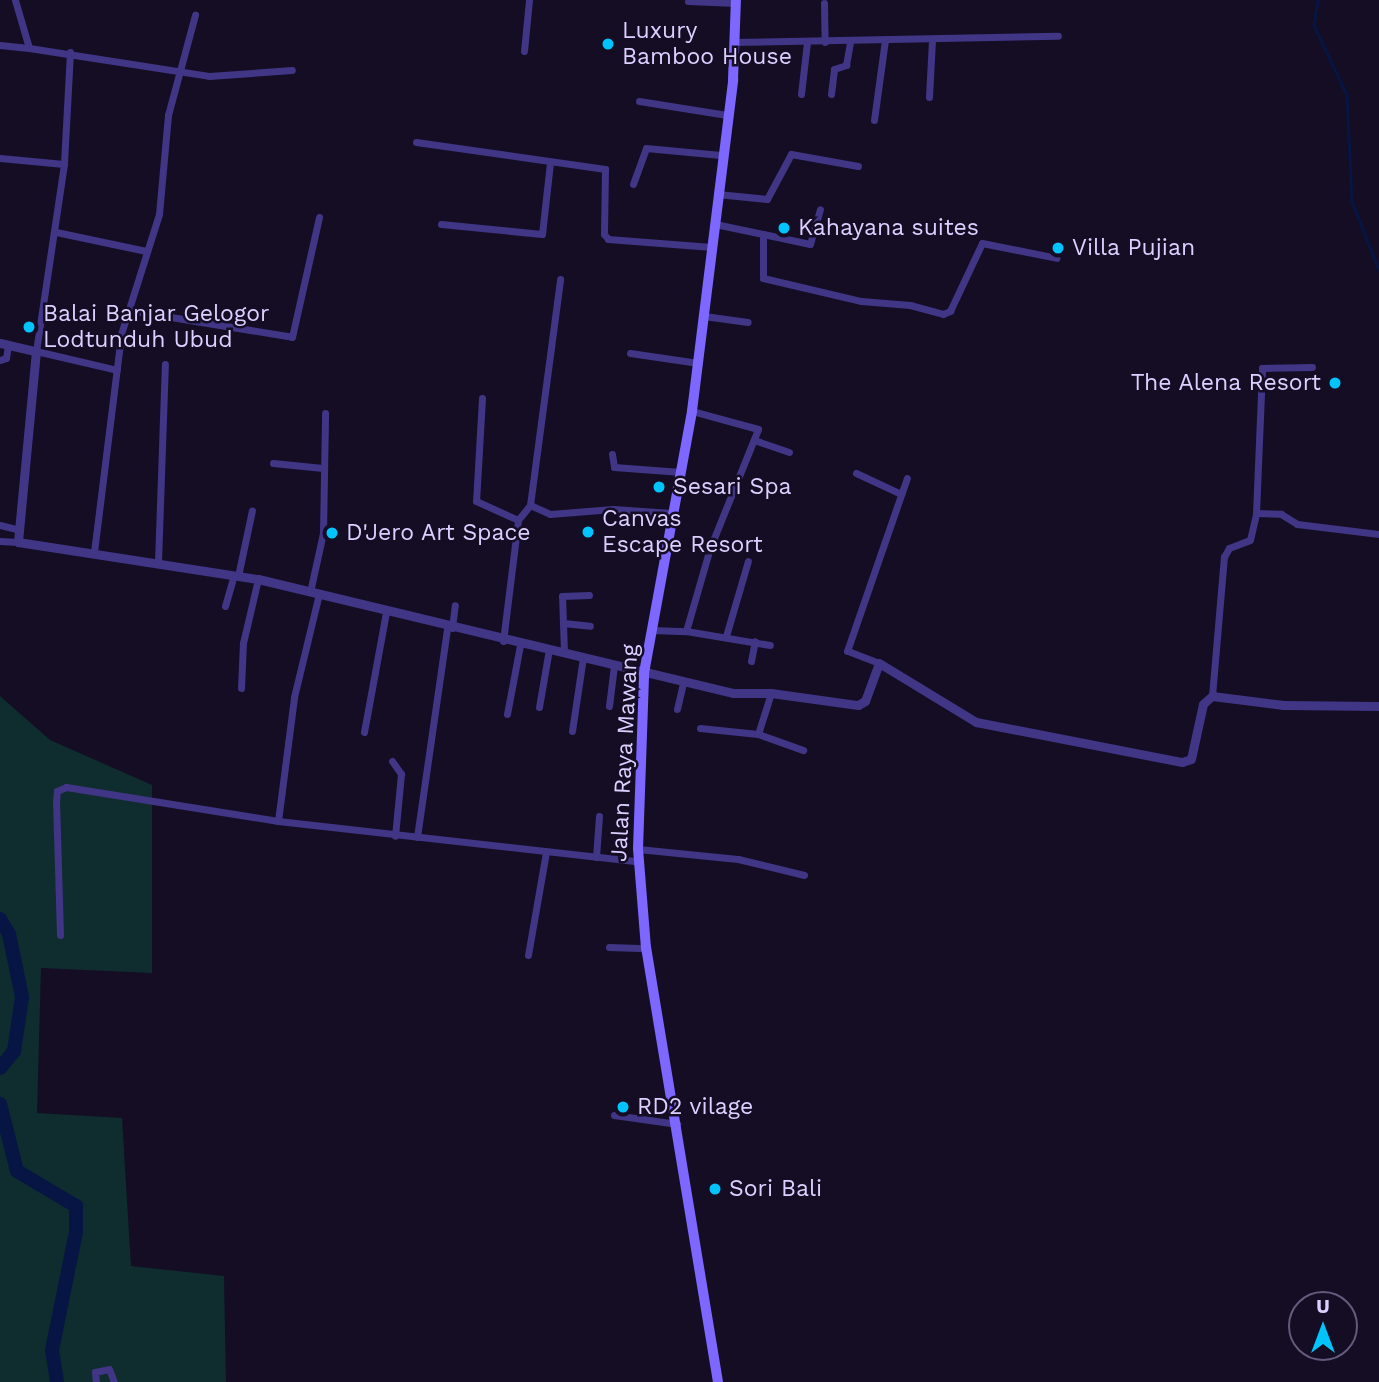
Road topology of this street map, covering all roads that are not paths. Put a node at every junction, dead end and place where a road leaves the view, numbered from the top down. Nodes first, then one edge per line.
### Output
1 (15, 0) edge
2 (529, 0) edge
3 (688, 1) edge
4 (736, 1) edge
5 (824, 3) dead end
6 (195, 15) dead end
7 (1058, 36) dead end
8 (932, 39) junction
9 (885, 40) junction
10 (734, 42) junction
11 (807, 42) junction
12 (825, 42) junction
13 (850, 43) junction
14 (0, 45) edge
15 (29, 48) junction
16 (524, 51) dead end
17 (70, 52) junction
18 (292, 70) dead end
19 (177, 73) junction
20 (801, 94) dead end
21 (831, 94) dead end
22 (929, 97) dead end
23 (639, 102) dead end
24 (727, 115) junction
25 (874, 120) dead end
26 (416, 142) dead end
27 (721, 155) junction
28 (0, 158) edge
29 (550, 163) junction
30 (64, 164) junction
31 (858, 166) dead end
32 (633, 184) dead end
33 (718, 194) junction
34 (820, 209) dead end
35 (318, 216) dead end
36 (715, 224) junction
37 (441, 225) dead end
38 (56, 232) junction
39 (763, 234) junction
40 (712, 247) junction
41 (146, 251) junction
42 (1057, 258) dead end
43 (560, 279) dead end
44 (128, 310) junction
45 (704, 316) junction
46 (748, 322) dead end
47 (4, 344) edge
48 (36, 351) junction
49 (630, 353) dead end
50 (0, 360) edge
51 (698, 363) junction
52 (165, 364) dead end
53 (1312, 367) dead end
54 (117, 370) junction
55 (482, 398) dead end
56 (692, 411) junction
57 (325, 414) dead end
58 (754, 440) junction
59 (789, 452) dead end
60 (612, 454) dead end
61 (274, 463) dead end
62 (323, 468) junction
63 (681, 472) junction
64 (856, 473) dead end
65 (907, 478) dead end
66 (901, 494) junction
67 (530, 505) junction
68 (252, 510) dead end
69 (672, 513) junction
70 (1256, 513) junction
71 (518, 520) junction
72 (0, 524) edge
73 (16, 529) junction
74 (1379, 534) edge
75 (0, 541) edge
76 (18, 542) junction
77 (94, 552) junction
78 (748, 561) dead end
79 (158, 562) junction
80 (236, 575) junction
81 (258, 579) junction
82 (314, 593) junction
83 (589, 595) dead end
84 (455, 604) dead end
85 (225, 606) dead end
86 (386, 612) junction
87 (563, 624) junction
88 (590, 626) dead end
89 (449, 628) junction
90 (651, 630) junction
91 (686, 631) junction
92 (726, 636) junction
93 (502, 641) junction
94 (755, 641) junction
95 (520, 645) junction
96 (770, 645) dead end
97 (549, 649) junction
98 (564, 652) junction
99 (583, 657) junction
100 (751, 661) dead end
101 (879, 663) junction
102 (614, 665) junction
103 (644, 673) junction
104 (683, 682) junction
105 (241, 688) dead end
106 (771, 693) junction
107 (1212, 696) junction
108 (609, 706) dead end
109 (1379, 706) edge
110 (539, 707) dead end
111 (677, 709) dead end
112 (507, 715) dead end
113 (700, 728) dead end
114 (364, 732) dead end
115 (572, 732) dead end
116 (758, 734) junction
117 (803, 750) dead end
118 (392, 761) dead end
119 (598, 816) dead end
120 (278, 821) junction
121 (395, 836) junction
122 (416, 837) junction
123 (638, 849) junction
124 (546, 852) junction
125 (596, 857) junction
126 (638, 861) junction
127 (804, 875) dead end
128 (60, 935) dead end
129 (609, 947) dead end
130 (646, 948) junction
131 (528, 955) dead end
132 (614, 1115) dead end
133 (677, 1124) junction
134 (96, 1382) edge
135 (114, 1382) edge
136 (718, 1382) edge

1 - 15 street
2 - 16 street
3 - 4 street
4 - 10 main road, Jalan Raya Mawang
5 - 12 street
6 - 19 street
7 - 8 street
8 - 9 street
8 - 22 street
9 - 13 street
9 - 25 street
10 - 11 street
10 - 24 main road, Jalan Raya Mawang
11 - 12 street
11 - 20 street
12 - 13 street
13 - 21 street
14 - 15 street
15 - 17 street
17 - 19 street
17 - 30 street
18 - 19 street
19 - 41 street
23 - 24 street
24 - 27 main road, Jalan Raya Mawang
26 - 29 street
27 - 32 street
27 - 33 main road, Jalan Raya Mawang
28 - 30 street
29 - 37 street
29 - 40 street
30 - 38 street
31 - 33 street
33 - 36 main road, Jalan Raya Mawang
34 - 39 street
35 - 44 street
36 - 39 street
36 - 40 main road, Jalan Raya Mawang
38 - 41 street
38 - 48 street
39 - 42 street
40 - 45 main road, Jalan Raya Mawang
41 - 44 street
43 - 67 street
44 - 54 street
45 - 46 street
45 - 51 main road, Jalan Raya Mawang
47 - 48 street
47 - 50 street
48 - 54 street
48 - 73 street
49 - 51 street
51 - 56 main road, Jalan Raya Mawang
52 - 79 street
53 - 70 street
54 - 77 street
55 - 71 street
56 - 58 street
56 - 63 main road, Jalan Raya Mawang
57 - 62 street
58 - 59 street
58 - 91 street
60 - 63 street
61 - 62 street
62 - 82 street
63 - 69 main road, Jalan Raya Mawang
64 - 66 street
65 - 66 street
66 - 101 street
67 - 69 street
67 - 71 street
68 - 80 street
69 - 90 main road, Jalan Raya Mawang
70 - 74 street
70 - 107 street
71 - 93 street
72 - 73 street
73 - 76 street
75 - 76 street
76 - 77 street
77 - 79 street
78 - 92 street
79 - 80 street
80 - 81 street
80 - 85 street
81 - 82 street
81 - 105 street
82 - 86 street
82 - 120 street
83 - 87 street
84 - 89 street
86 - 89 street
86 - 114 street
87 - 88 street
87 - 98 street
89 - 93 street
89 - 122 street
90 - 91 street
90 - 103 main road, Jalan Raya Mawang
91 - 92 street
92 - 94 street
93 - 95 street
94 - 96 street
94 - 100 street
95 - 97 street
95 - 112 street
97 - 98 street
97 - 110 street
98 - 99 street
99 - 102 street
99 - 115 street
101 - 106 street
101 - 107 street
102 - 103 street
102 - 108 street
103 - 104 street
103 - 123 main road, Jalan Raya Mawang
104 - 106 street
104 - 111 street
106 - 116 street
107 - 109 street
113 - 116 street
116 - 117 street
118 - 121 street
119 - 125 street
120 - 121 street
120 - 128 street
121 - 122 street
122 - 124 street
123 - 126 main road, Jalan Raya Mawang
123 - 127 street
124 - 125 street
124 - 131 street
125 - 126 street
126 - 130 main road, Jalan Raya Mawang
129 - 130 street
130 - 133 main road, Jalan Raya Mawang
132 - 133 street
133 - 136 main road, Jalan Raya Mawang
134 - 135 street

